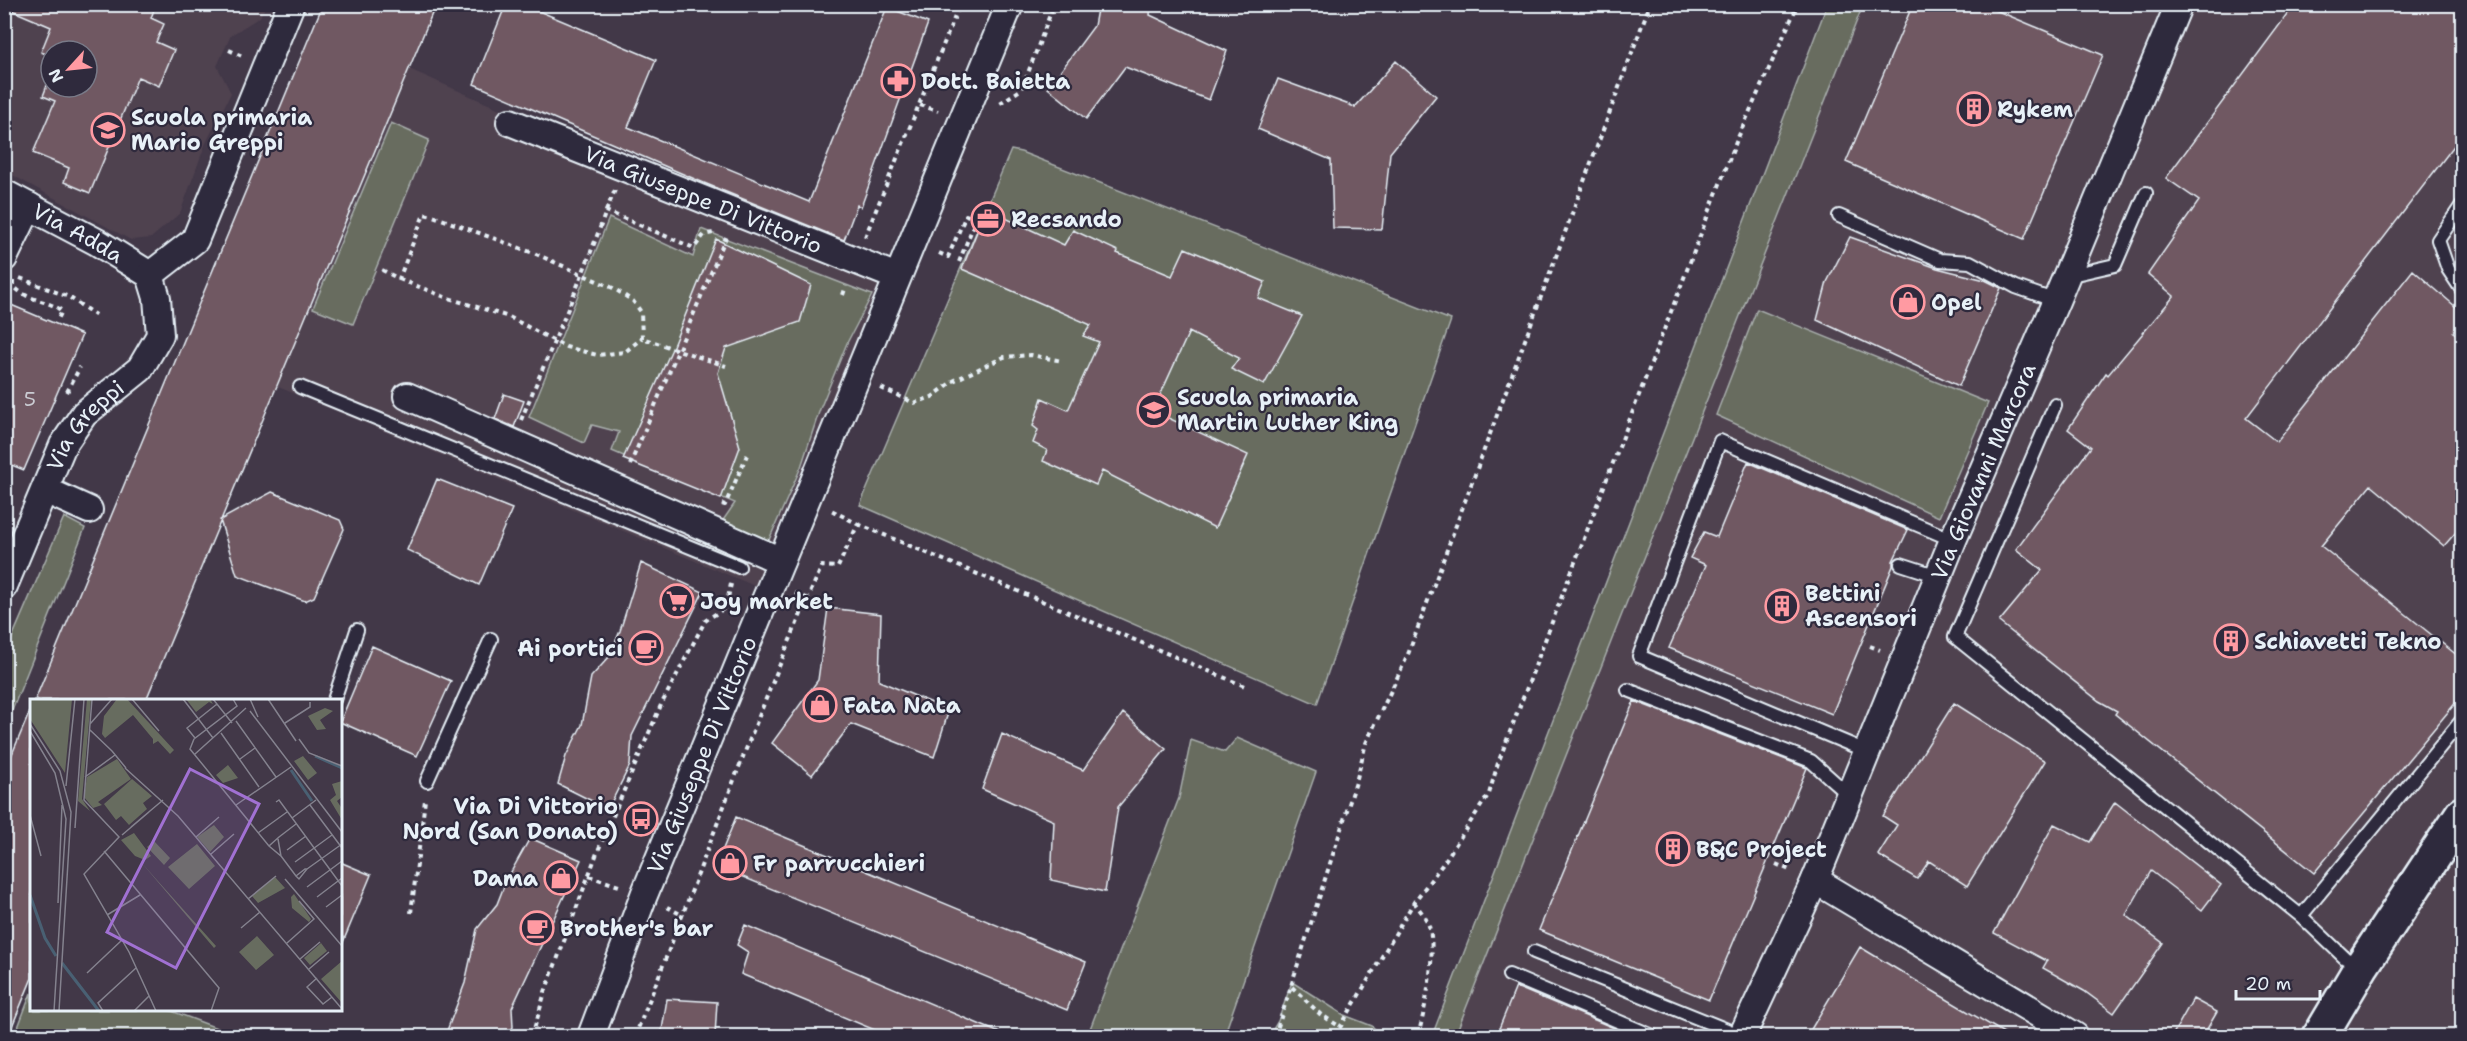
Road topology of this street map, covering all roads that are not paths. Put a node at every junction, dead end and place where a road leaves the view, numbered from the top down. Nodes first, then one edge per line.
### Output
1 (291, 4) edge
2 (1010, 4) edge
3 (2179, 4) edge
4 (510, 122) dead end
5 (4, 193) edge
6 (2146, 193) dead end
7 (2463, 205) edge
8 (29, 206) junction
9 (1839, 216) dead end
10 (4, 258) edge
11 (150, 275) junction
12 (2067, 276) junction
13 (897, 277) junction
14 (2463, 290) edge
15 (2056, 301) junction
16 (300, 387) dead end
17 (406, 396) dead end
18 (2055, 405) dead end
19 (45, 490) junction
20 (89, 510) dead end
21 (1953, 540) junction
22 (781, 561) junction
23 (1901, 564) dead end
24 (739, 567) road end
25 (1938, 576) junction
26 (4, 586) edge
27 (357, 630) dead end
28 (491, 639) dead end
29 (1628, 690) dead end
30 (334, 699) edge
31 (2463, 720) edge
32 (1866, 751) junction
33 (427, 781) road end
34 (1849, 795) junction
35 (2463, 814) edge
36 (1815, 880) junction
37 (2301, 916) junction
38 (1534, 952) dead end
39 (2361, 967) junction
40 (1509, 975) dead end
41 (591, 1036) edge
42 (1653, 1036) edge
43 (1742, 1036) edge
44 (2075, 1036) edge
45 (2320, 1036) edge

1 - 11 street
2 - 13 street, Via Giuseppe Di Vittorio
3 - 12 street, Via Giovanni Marcora
4 - 13 street, Via Giuseppe Di Vittorio
5 - 8 street, Via Adda
6 - 12 lane
7 - 14 lane
8 - 10 street
8 - 11 street, Via Adda
9 - 15 lane
11 - 19 street, Via Greppi
12 - 15 street, Via Giovanni Marcora
13 - 22 street, Via Giuseppe Di Vittorio
15 - 21 street, Via Giovanni Marcora
16 - 24 lane
17 - 22 street
18 - 37 lane
19 - 20 street
19 - 26 street, Via Greppi
21 - 25 street, Via Giovanni Marcora
21 - 32 lane
22 - 41 street, Via Giuseppe Di Vittorio
23 - 25 lane
25 - 32 street, Via Giovanni Marcora
27 - 30 lane
28 - 33 lane
29 - 34 lane
31 - 37 lane
32 - 34 street, Via Giovanni Marcora
34 - 36 street, Via Giovanni Marcora
35 - 39 street
36 - 43 street, Via Giovanni Marcora
36 - 44 street
37 - 39 lane
38 - 43 lane
39 - 45 street
40 - 42 lane

